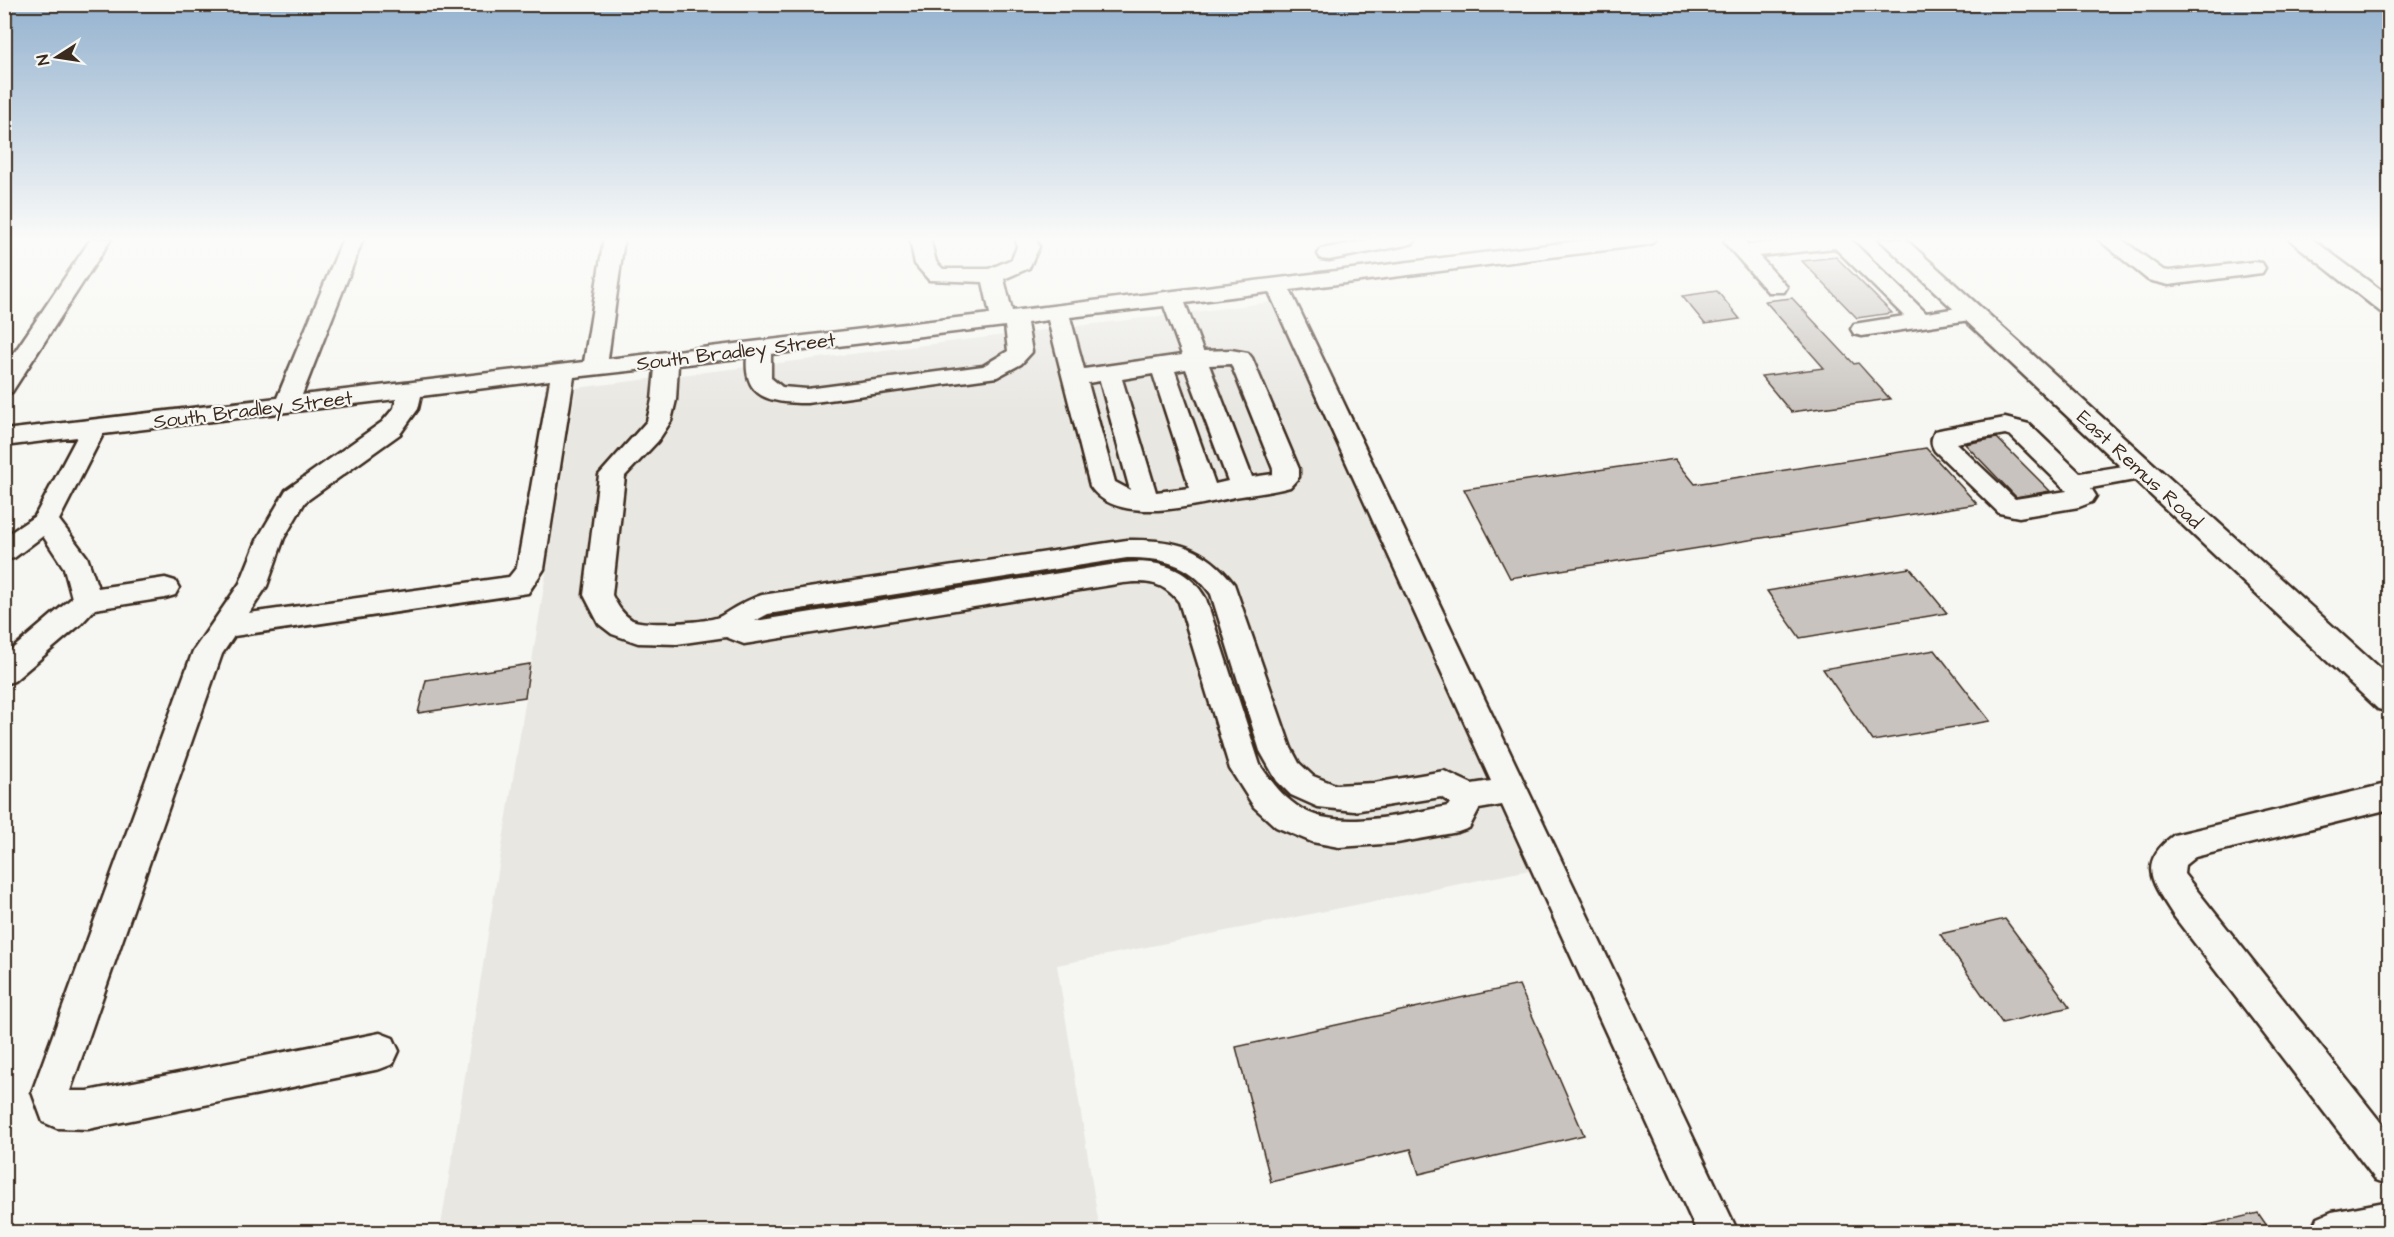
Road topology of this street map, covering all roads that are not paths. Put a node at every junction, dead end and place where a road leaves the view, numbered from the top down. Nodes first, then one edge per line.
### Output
1 (63, 297) edge
2 (330, 297) edge
3 (605, 297) edge
4 (1000, 297) edge
5 (1172, 297) joint
6 (1282, 297) edge
7 (1897, 297) edge
8 (1953, 297) edge
9 (2375, 297) edge
10 (2390, 308) edge
11 (1057, 312) junction
12 (1970, 312) junction
13 (1009, 319) junction
14 (1921, 320) junction
15 (1862, 329) dead end
16 (760, 348) junction
17 (666, 360) junction
18 (1196, 361) junction
19 (1162, 366) junction
20 (595, 368) junction
21 (563, 372) junction
22 (1109, 373) junction
23 (1074, 377) junction
24 (4, 387) edge
25 (410, 391) junction
26 (286, 406) junction
27 (94, 428) junction
28 (4, 438) edge
29 (2142, 471) junction
30 (2073, 482) junction
31 (1242, 487) junction
32 (1204, 493) junction
33 (1146, 502) junction
34 (45, 522) junction
35 (4, 551) edge
36 (165, 588) dead end
37 (86, 600) junction
38 (224, 627) junction
39 (4, 673) edge
40 (2390, 699) edge
41 (1512, 790) junction
42 (2390, 796) edge
43 (380, 1051) dead end
44 (2390, 1166) edge
45 (2390, 1221) edge
46 (1718, 1233) edge
47 (2332, 1233) edge

1 - 24 street
2 - 26 street
3 - 20 street
4 - 13 street
5 - 11 street, South Bradley Street
5 - 18 street
6 - 41 street
7 - 14 street
8 - 12 main road, East Remus Road
9 - 10 street
11 - 13 street, South Bradley Street
11 - 23 street
12 - 14 street
12 - 29 main road, East Remus Road
13 - 16 street, South Bradley Street
13 - 16 street
14 - 15 street
16 - 17 street, South Bradley Street
17 - 20 street, South Bradley Street
17 - 41 street
18 - 19 street
18 - 31 street
18 - 31 street
19 - 22 street
19 - 32 street
20 - 21 street, South Bradley Street
21 - 25 street, South Bradley Street
21 - 38 street
22 - 23 street
22 - 33 street
23 - 33 street
25 - 26 street, South Bradley Street
25 - 38 street
26 - 27 street, South Bradley Street
27 - 28 street, South Bradley Street
27 - 34 street
29 - 30 street
29 - 40 main road, East Remus Road
30 - 30 street
31 - 32 street
32 - 33 street
34 - 35 street
34 - 37 street
36 - 37 street
37 - 39 street
38 - 43 street
41 - 46 street
42 - 44 street
45 - 47 street

